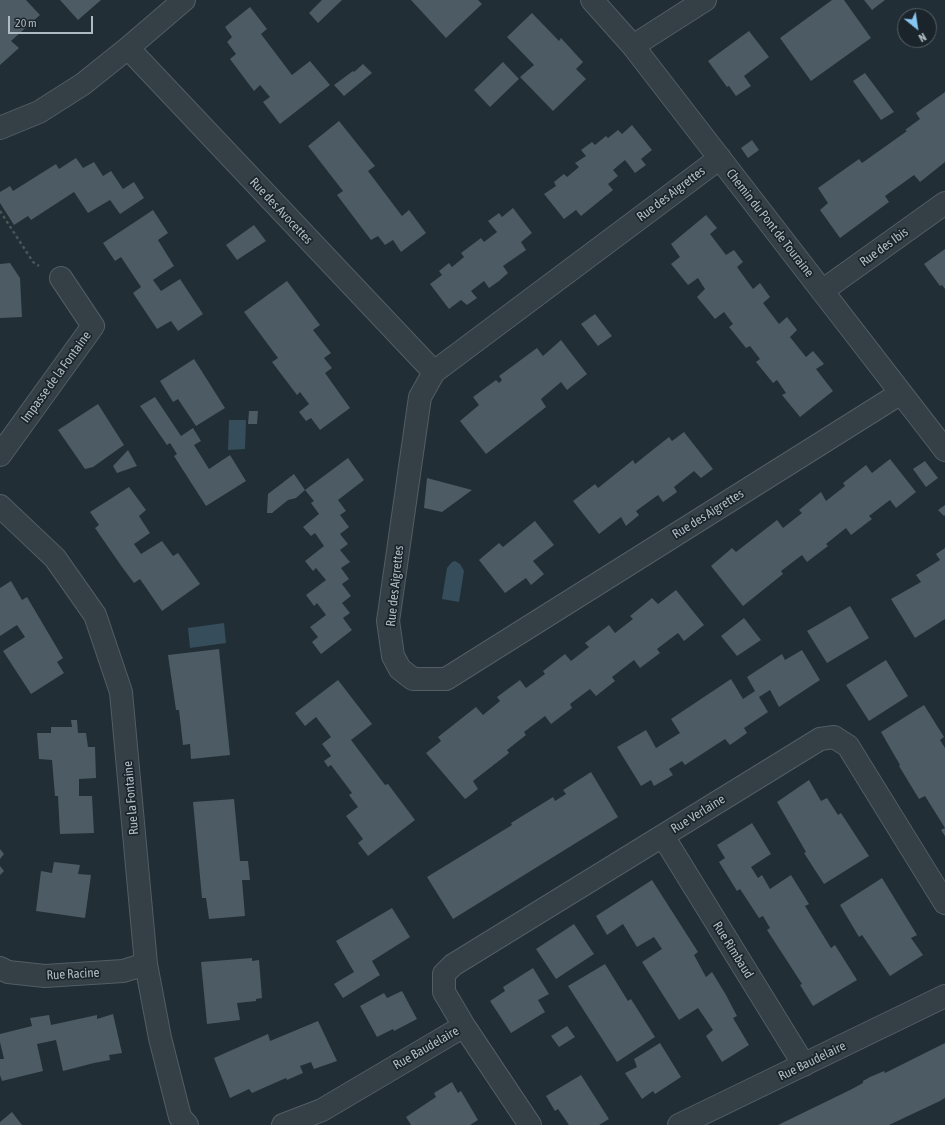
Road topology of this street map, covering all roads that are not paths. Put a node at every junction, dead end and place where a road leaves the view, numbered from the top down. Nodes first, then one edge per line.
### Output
1 (184, 0) edge
2 (592, 0) edge
3 (705, 0) edge
4 (633, 46) junction
5 (128, 48) junction
6 (0, 128) edge
7 (720, 158) junction
8 (945, 203) edge
9 (61, 278) road end
10 (822, 291) junction
11 (434, 372) junction
12 (901, 393) junction
13 (945, 450) edge
14 (0, 455) edge
15 (0, 506) edge
16 (663, 836) junction
17 (945, 903) edge
18 (146, 964) junction
19 (0, 968) edge
20 (945, 996) edge
21 (464, 1026) junction
22 (804, 1065) junction
23 (187, 1125) edge
24 (283, 1125) edge
25 (530, 1125) edge
26 (679, 1125) edge

1 - 5 street
2 - 4 street, Chemin du Pont de Touraine
3 - 4 street
4 - 7 street, Chemin du Pont de Touraine
5 - 6 street
5 - 11 street, Rue des Avocettes
7 - 10 street, Chemin du Pont de Touraine
7 - 11 street, Rue des Aigrettes
8 - 10 street, Rue des Ibis
9 - 14 street, Impasse de la Fontaine
10 - 12 street, Chemin du Pont de Touraine
11 - 12 street, Rue des Aigrettes
12 - 13 street, Chemin du Pont de Touraine
15 - 18 street, Rue la Fontaine
16 - 17 street, Rue Verlaine
16 - 21 street, Rue Verlaine
16 - 22 street, Rue Rimbaud
18 - 19 street, Rue Racine
18 - 23 street, Rue la Fontaine
20 - 22 street, Rue Baudelaire
21 - 24 street, Rue Baudelaire
21 - 25 street, Rue Baudelaire
22 - 26 street, Rue Baudelaire

